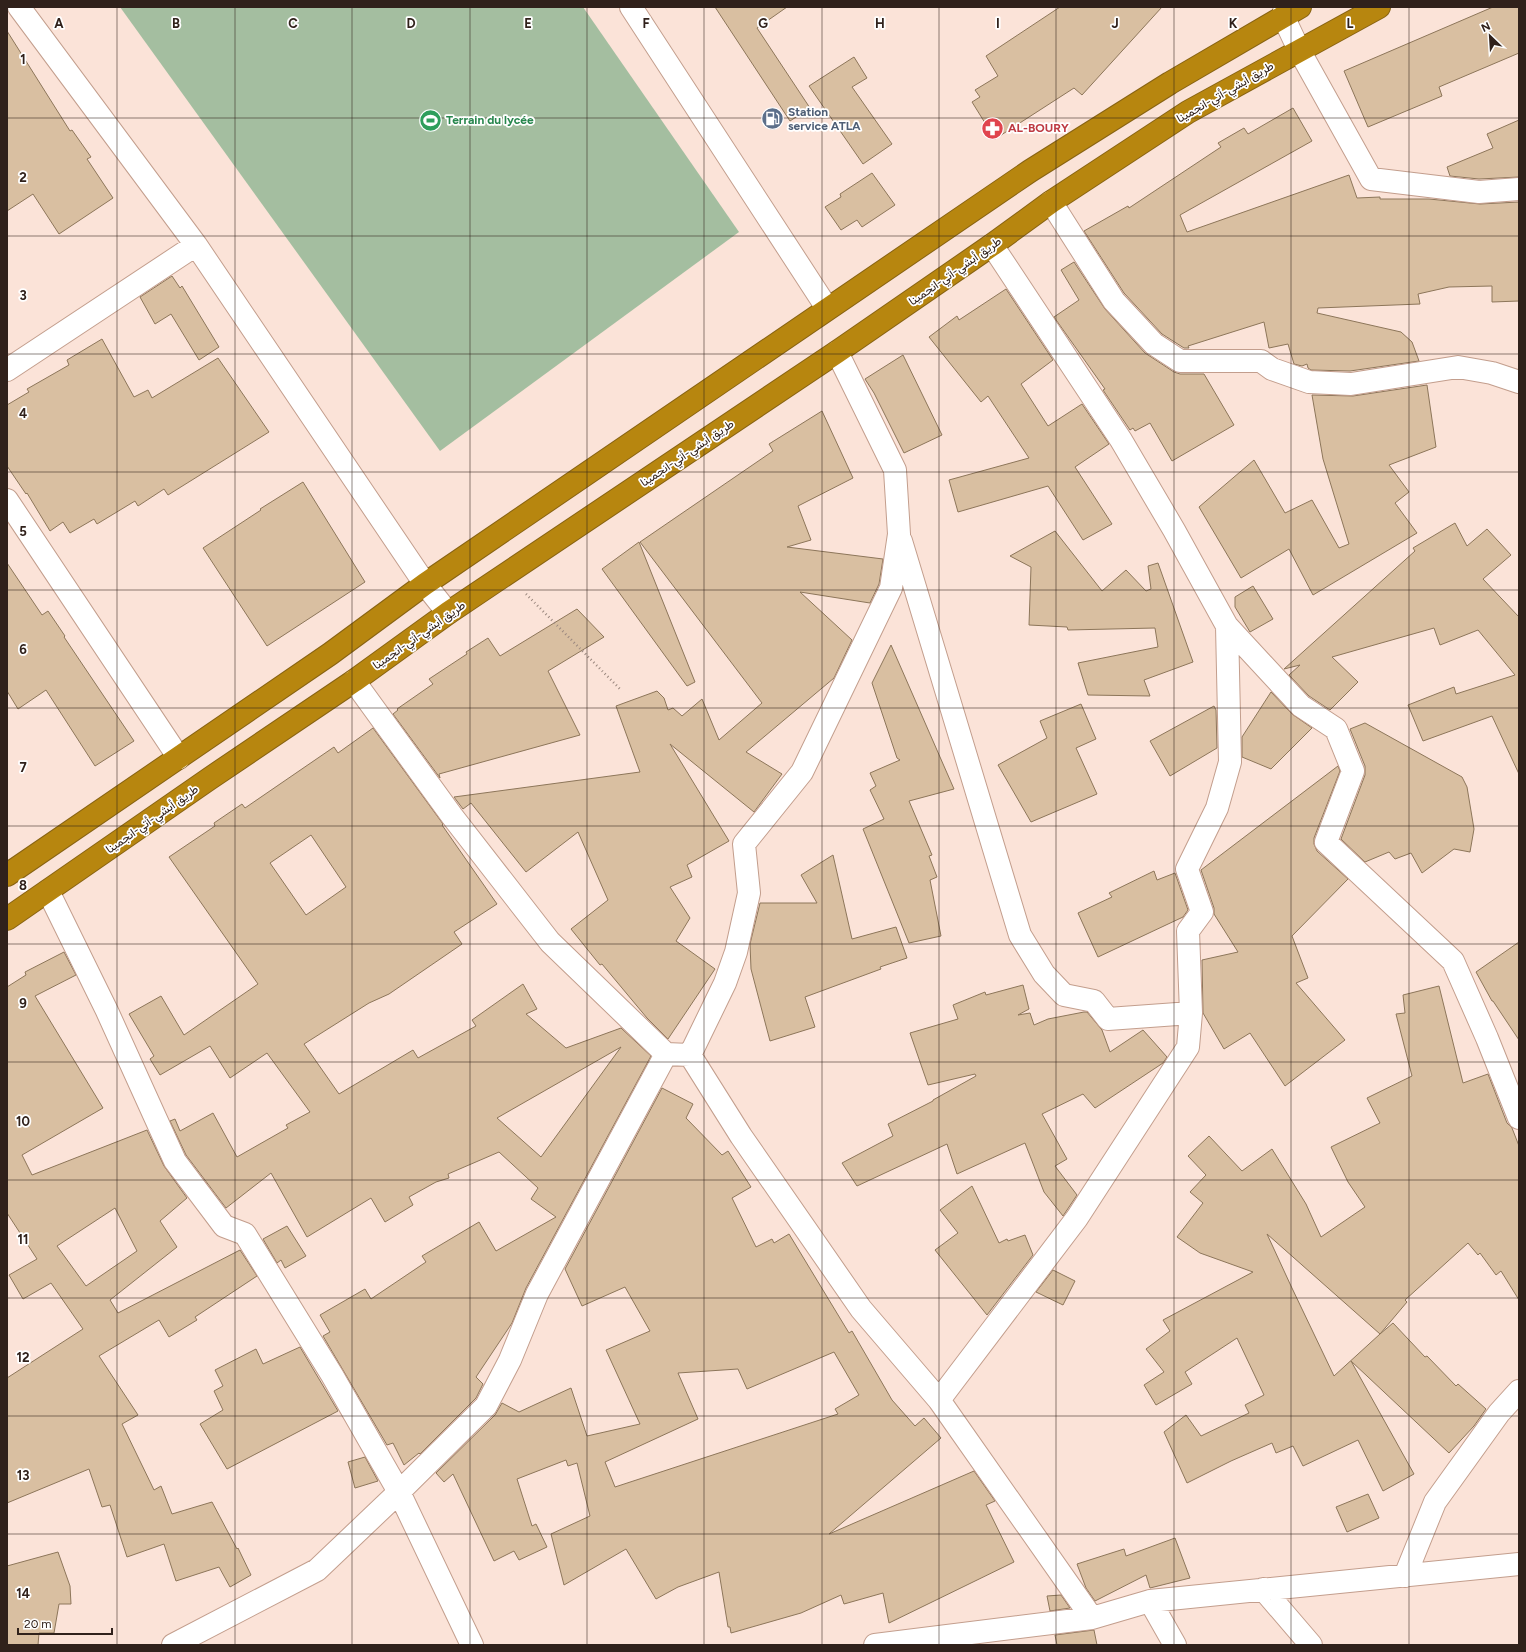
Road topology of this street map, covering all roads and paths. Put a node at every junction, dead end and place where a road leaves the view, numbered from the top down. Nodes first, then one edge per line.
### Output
1 (18, 7) edge
2 (631, 7) edge
3 (1379, 7) edge
4 (1290, 10) edge
5 (1300, 50) junction
6 (1519, 189) edge
7 (1051, 202) junction
8 (196, 245) junction
9 (992, 245) junction
10 (827, 308) junction
11 (837, 352) junction
12 (7, 370) edge
13 (1519, 382) edge
14 (7, 500) edge
15 (899, 534) junction
16 (506, 574) junction
17 (425, 584) junction
18 (448, 613) junction
19 (1227, 626) junction
20 (354, 681) junction
21 (621, 690) dead end
22 (179, 758) junction
23 (7, 874) edge
24 (48, 891) junction
25 (7, 919) edge
26 (1190, 1013) junction
27 (666, 1054) junction
28 (690, 1055) junction
29 (1519, 1118) edge
30 (1519, 1391) edge
31 (939, 1400) junction
32 (399, 1492) junction
33 (1519, 1564) edge
34 (1406, 1576) junction
35 (1263, 1589) junction
36 (1150, 1601) junction
37 (1092, 1618) junction
38 (173, 1645) edge
39 (472, 1645) edge
40 (875, 1645) edge
41 (1175, 1645) edge
42 (1311, 1645) edge

1 - 8 street
2 - 10 street
3 - 5 highway, طريق أبشي-أتي-انجمينا
4 - 5 street
4 - 10 highway
5 - 6 street
5 - 7 highway, طريق أبشي-أتي-انجمينا
7 - 9 highway, طريق أبشي-أتي-انجمينا
7 - 13 street
8 - 12 street
8 - 17 street
9 - 11 highway, طريق أبشي-أتي-انجمينا
9 - 19 street
10 - 17 highway
11 - 15 street
11 - 16 highway, طريق أبشي-أتي-انجمينا
14 - 22 street
15 - 26 street
15 - 28 street
16 - 18 highway, طريق أبشي-أتي-انجمينا
16 - 21 path
17 - 18 street
17 - 22 highway
18 - 20 highway, طريق أبشي-أتي-انجمينا
19 - 26 street
19 - 29 street
20 - 24 highway, طريق أبشي-أتي-انجمينا
20 - 27 street
22 - 23 highway
24 - 25 highway, طريق أبشي-أتي-انجمينا
24 - 32 street
26 - 31 street
27 - 28 street
27 - 32 street
28 - 31 street
30 - 34 street
31 - 37 street
32 - 38 street
32 - 39 street
33 - 34 street
34 - 35 street
35 - 36 street
35 - 42 street
36 - 37 street
36 - 41 street
37 - 40 street

